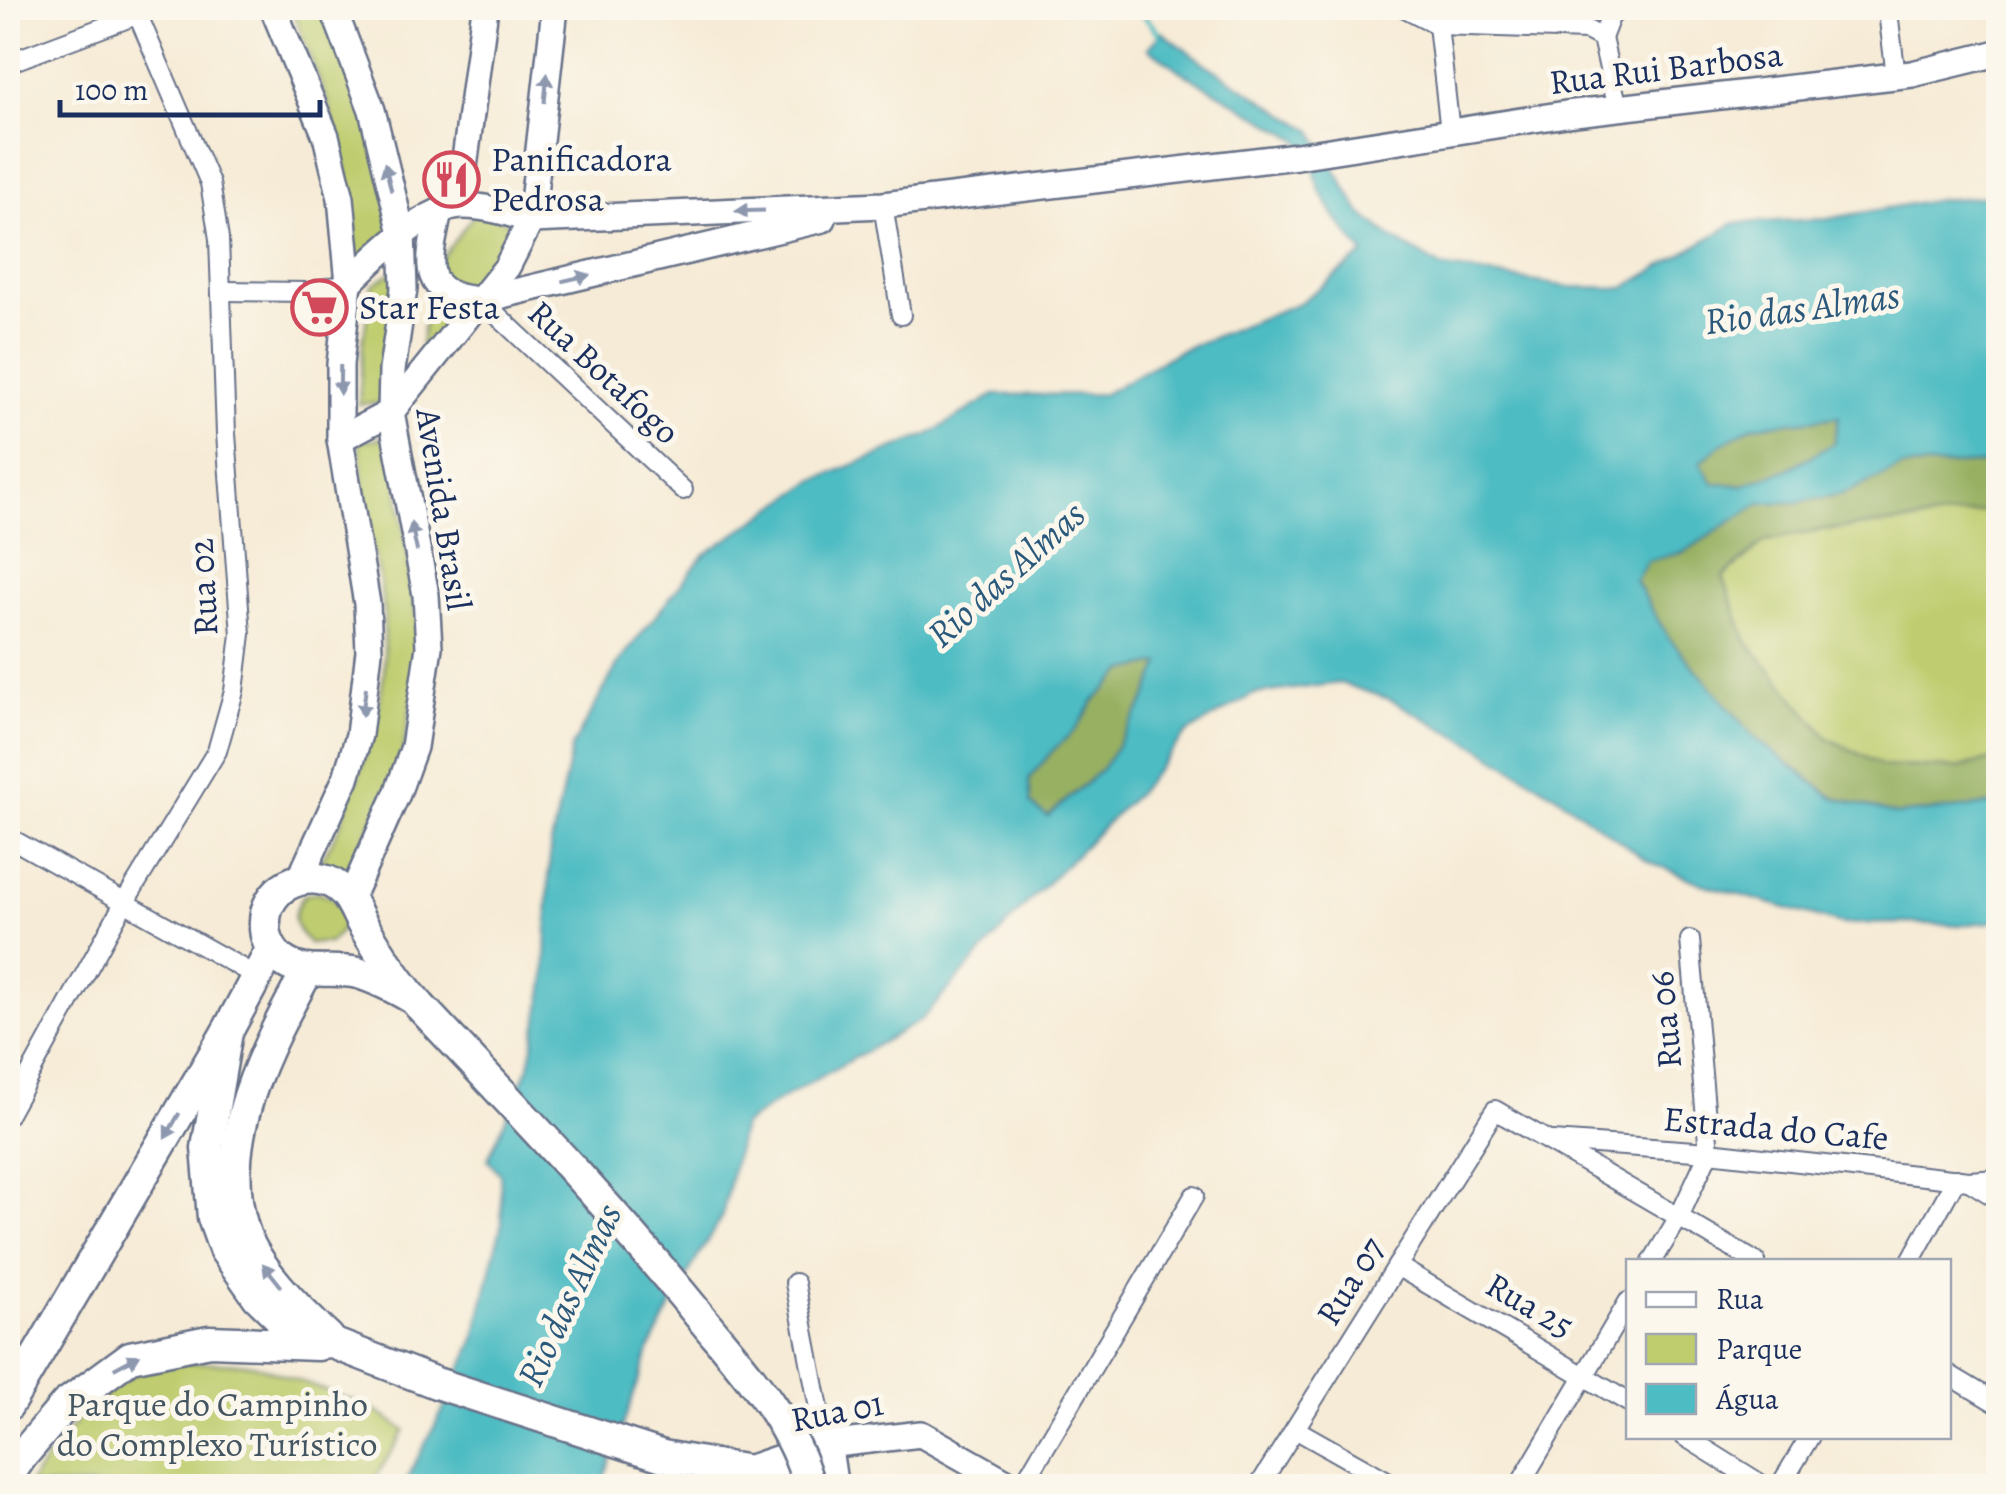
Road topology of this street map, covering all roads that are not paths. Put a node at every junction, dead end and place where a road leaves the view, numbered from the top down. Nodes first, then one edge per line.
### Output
1 (273, 8) edge
2 (333, 8) edge
3 (485, 8) edge
4 (555, 8) edge
5 (1404, 8) edge
6 (1620, 8) edge
7 (1882, 8) edge
8 (146, 10) edge
9 (1439, 16) edge
10 (1594, 34) junction
11 (1998, 53) edge
12 (8, 62) edge
13 (1896, 76) junction
14 (1618, 108) junction
15 (1450, 132) junction
16 (883, 205) junction
17 (449, 209) junction
18 (531, 220) junction
19 (402, 233) junction
20 (349, 283) junction
21 (221, 291) junction
22 (481, 300) junction
23 (900, 315) dead end
24 (390, 412) junction
25 (340, 439) junction
26 (683, 490) dead end
27 (8, 838) edge
28 (300, 879) junction
29 (124, 903) junction
30 (354, 907) junction
31 (1690, 940) dead end
32 (264, 963) junction
33 (313, 971) junction
34 (417, 1002) junction
35 (227, 1032) junction
36 (8, 1114) edge
37 (1547, 1141) junction
38 (1708, 1152) junction
39 (1998, 1179) edge
40 (1962, 1180) junction
41 (1194, 1196) dead end
42 (1998, 1199) edge
43 (1679, 1217) junction
44 (1654, 1259) edge
45 (1751, 1259) edge
46 (1912, 1259) edge
47 (1397, 1266) junction
48 (794, 1284) dead end
49 (1626, 1305) edge
50 (338, 1346) junction
51 (1586, 1375) junction
52 (1951, 1376) edge
53 (1626, 1401) edge
54 (1998, 1404) edge
55 (8, 1405) edge
56 (1296, 1429) junction
57 (1689, 1439) edge
58 (1808, 1439) edge
59 (826, 1445) junction
60 (8, 1476) edge
61 (759, 1479) edge
62 (809, 1486) edge
63 (832, 1486) edge
64 (1014, 1486) edge
65 (1022, 1486) edge
66 (1260, 1486) edge
67 (1396, 1486) edge
68 (1519, 1486) edge
69 (1764, 1486) edge
70 (1780, 1486) edge

1 - 20 main road
19 -> 2 main road, Avenida Brasil
3 - 17 main road
18 -> 4 main road
5 - 9 street
6 - 10 street
7 - 13 street
8 - 12 street
8 - 21 street, Rua 02
9 - 10 street
9 - 15 street
10 - 14 street
11 - 13 main road, Rua Rui Barbosa
13 - 14 main road, Rua Rui Barbosa
14 - 15 main road, Rua Rui Barbosa
15 - 16 main road, Rua Rui Barbosa
16 -> 18 main road
22 -> 16 main road
16 - 23 street
17 - 18 main road
17 - 19 main road
17 - 22 main road
18 - 22 main road
19 - 20 main road
19 - 24 main road, Avenida Brasil
20 - 21 street
20 -> 25 main road
21 - 29 street, Rua 02
22 - 24 main road
22 - 26 street, Rua Botafogo
24 - 25 main road
30 -> 24 main road, Avenida Brasil
25 -> 28 main road
27 - 29 street
28 - 30 main road
28 - 32 main road
29 - 32 street
29 - 36 street, Rua 02
30 - 33 main road
30 - 34 main road
31 - 38 street, Rua 06
32 - 33 main road
32 - 35 main road
33 - 34 main road
50 -> 33 main road
34 - 62 main road, bridge
35 - 50 main road, Rua 01
35 -> 55 main road
37 - 38 street, Estrada do Cafe
37 - 43 street
37 - 47 street, Rua 07
38 - 40 street, Estrada do Cafe
38 - 43 street, Rua 06
39 - 40 street, Estrada do Cafe
40 - 42 street
40 - 46 street
41 - 65 street
43 - 44 street, Rua 06
43 - 45 street
47 - 51 street, Rua 25
47 - 56 street, Rua 07
48 - 59 street
49 - 51 street
60 -> 50 main road
50 - 61 main road, Rua 01
51 - 53 street, Rua 25
51 - 68 street
52 - 54 street
56 - 66 street, Rua 07
56 - 67 street
57 - 69 street
58 - 70 street
59 - 61 main road, Rua 01
59 - 63 main road
59 - 64 main road, Rua 01

